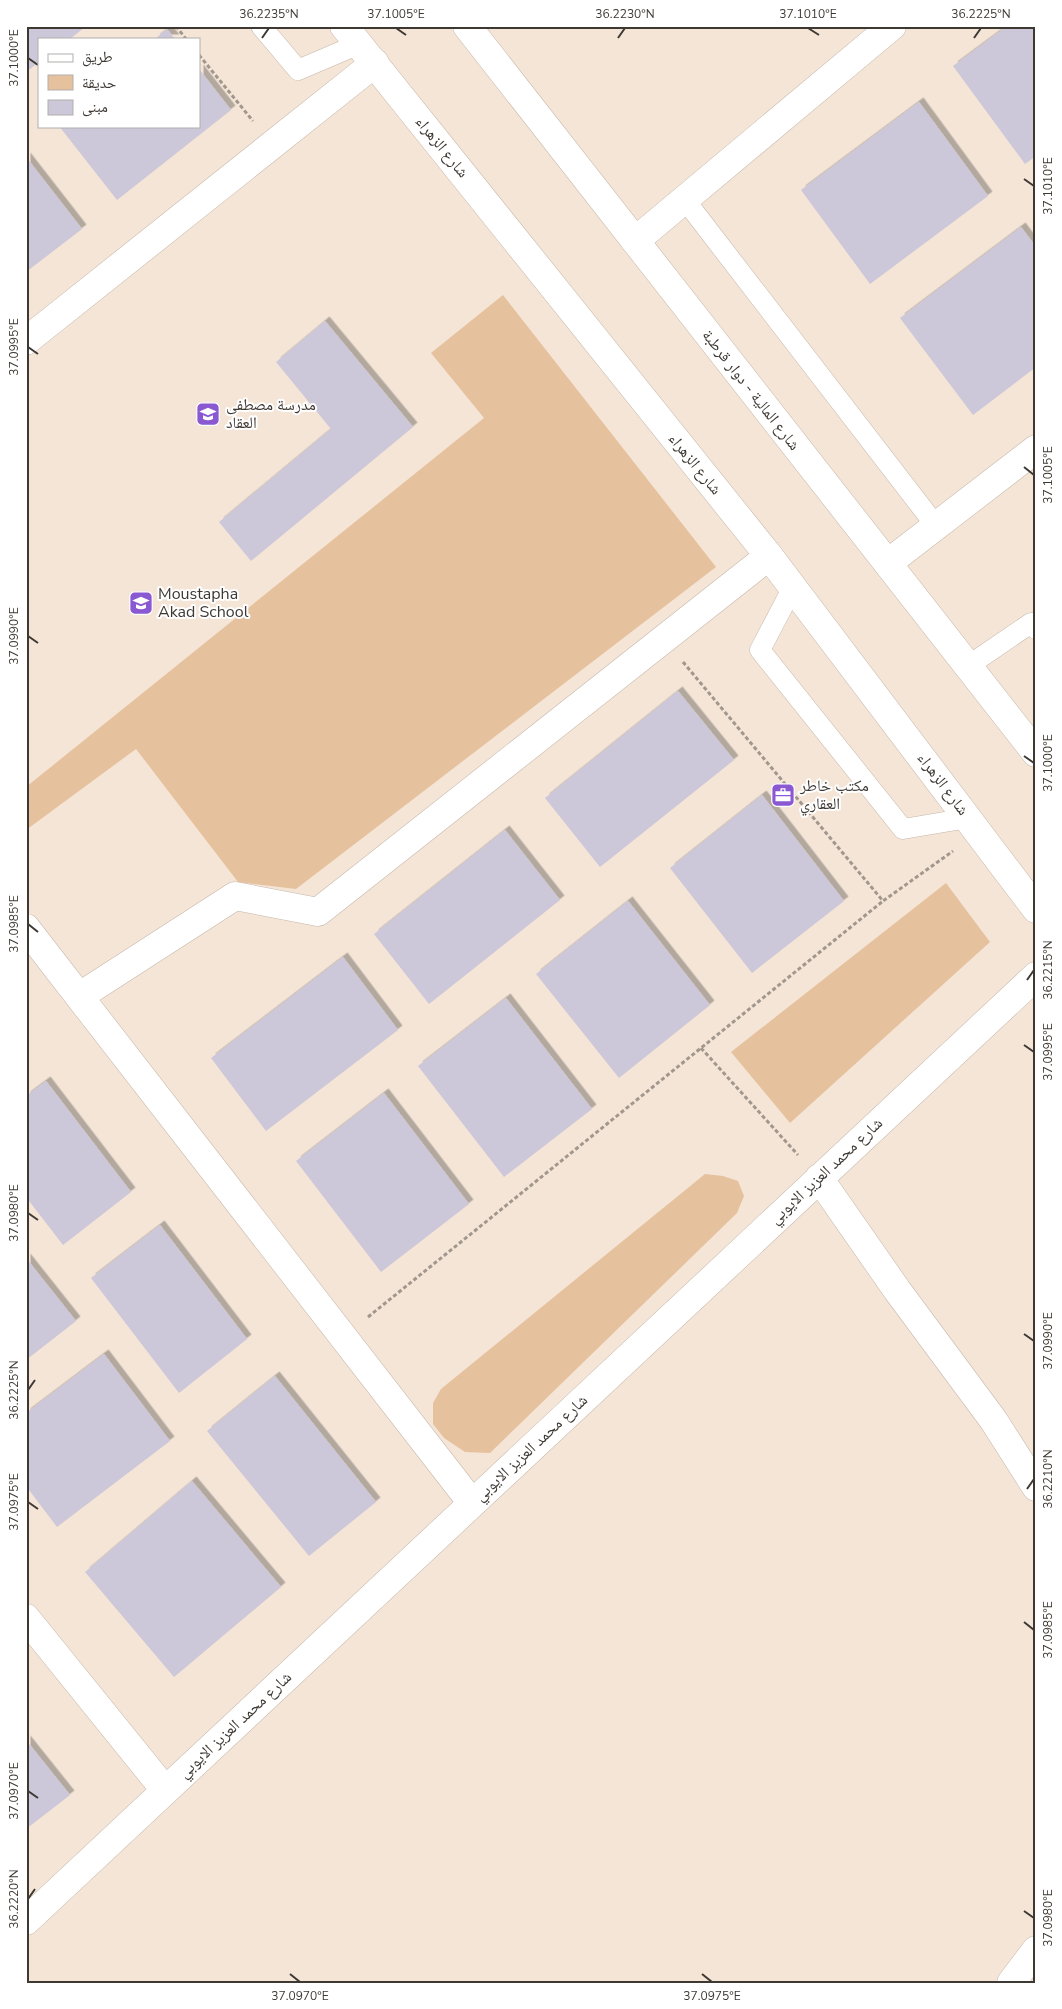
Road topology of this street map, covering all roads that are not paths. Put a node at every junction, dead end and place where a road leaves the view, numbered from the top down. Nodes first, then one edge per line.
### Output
1 (261, 26) edge
2 (466, 26) edge
3 (892, 26) edge
4 (354, 37) edge
5 (685, 200) junction
6 (635, 241) junction
7 (26, 341) edge
8 (1036, 449) edge
9 (936, 526) junction
10 (769, 556) junction
11 (888, 564) junction
12 (793, 587) junction
13 (1036, 629) edge
14 (968, 666) junction
15 (1036, 753) edge
16 (974, 825) junction
17 (1036, 909) edge
18 (26, 928) edge
19 (1036, 976) edge
20 (80, 996) junction
21 (819, 1178) junction
22 (1036, 1487) edge
23 (472, 1503) junction
24 (26, 1618) edge
25 (165, 1790) junction
26 (26, 1921) edge
27 (1036, 1950) edge
28 (1011, 1983) edge

1 - 4 lane
2 - 6 street, شارع المالية - دوار قرطبة
3 - 5 street
4 - 7 street
4 - 10 street, شارع الزهراء
5 - 6 street
5 - 9 lane
6 - 11 street, شارع المالية - دوار قرطبة
8 - 9 street
9 - 11 street
10 - 12 street, شارع الزهراء
10 - 20 street
11 - 14 street, شارع المالية - دوار قرطبة
12 - 16 street, شارع الزهراء
12 - 16 lane
13 - 14 lane
14 - 15 street, شارع المالية - دوار قرطبة
16 - 17 street, شارع الزهراء
18 - 20 street
19 - 21 street, شارع محمد العزيز الايوبي
20 - 23 street
21 - 22 street
21 - 23 street, شارع محمد العزيز الايوبي
23 - 25 street, شارع محمد العزيز الايوبي
24 - 25 street
25 - 26 street, شارع محمد العزيز الايوبي
27 - 28 street

